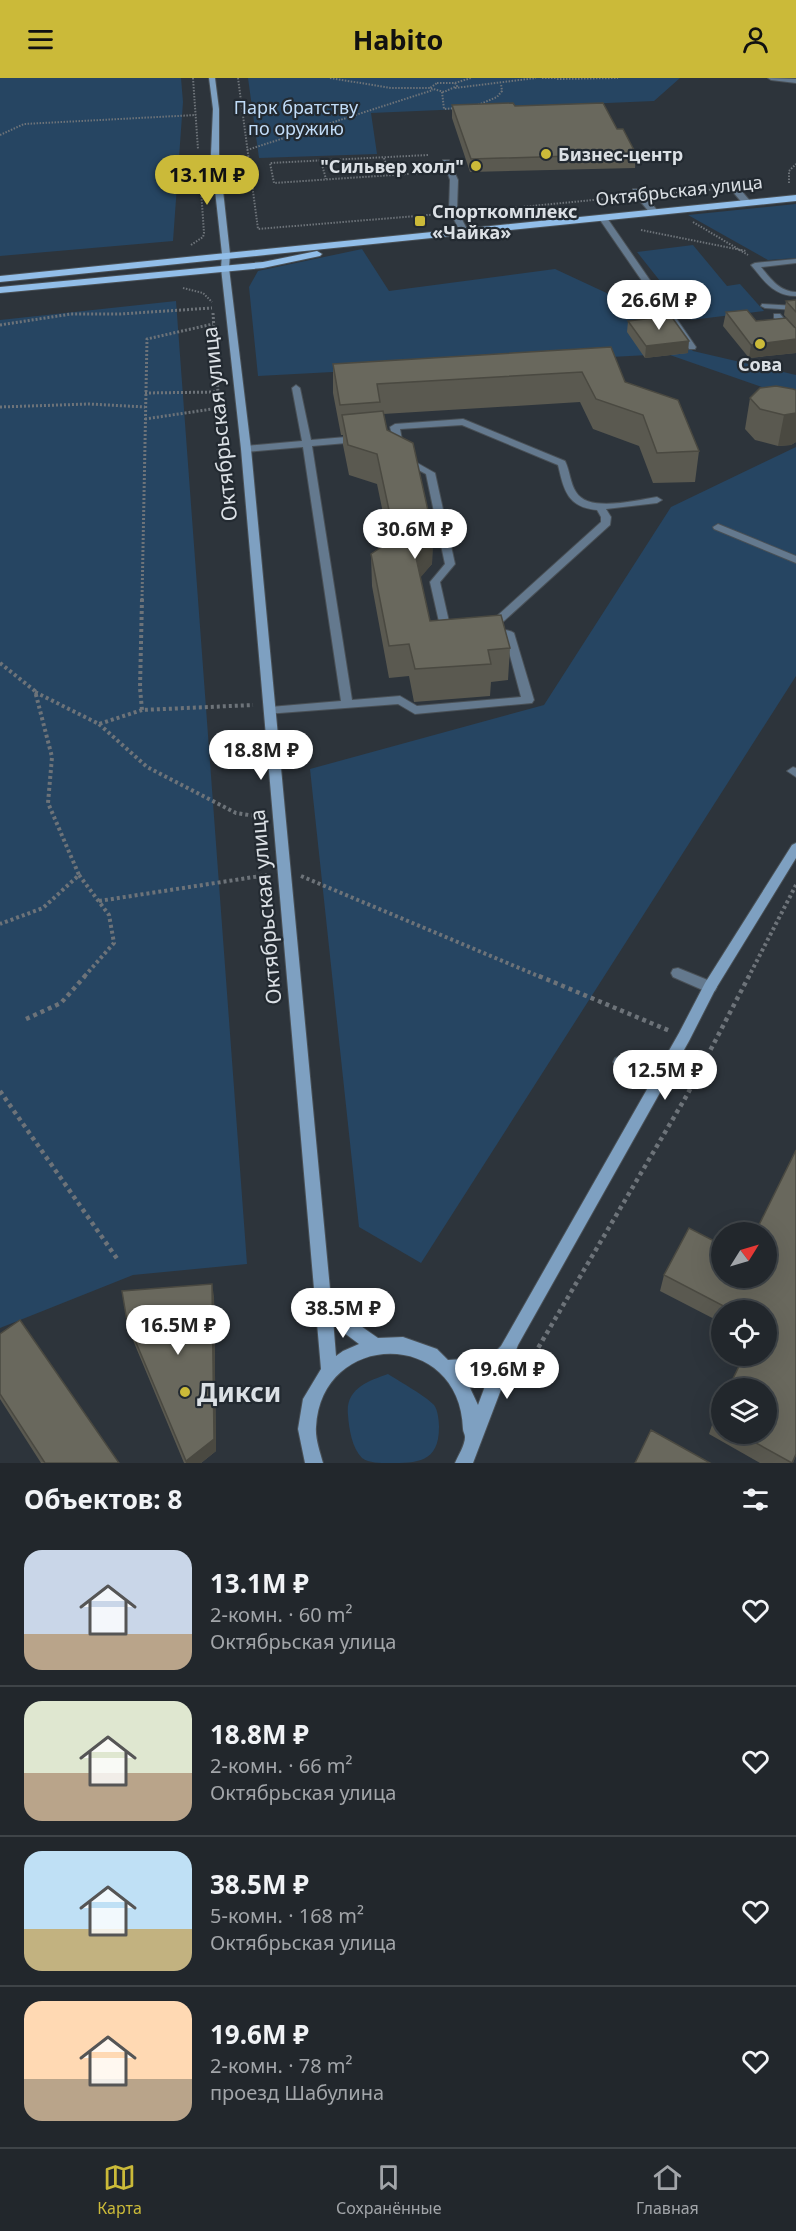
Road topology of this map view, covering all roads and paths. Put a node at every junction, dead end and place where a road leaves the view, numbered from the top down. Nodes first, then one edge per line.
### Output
1 (212, 78) edge
2 (238, 78) edge
3 (330, 78) edge
4 (471, 78) edge
5 (536, 78) edge
6 (542, 78) edge
7 (558, 78) edge
8 (618, 78) edge
9 (771, 78) edge
10 (796, 81) edge
11 (455, 83) junction
12 (501, 84) junction
13 (455, 88) junction
14 (431, 89) junction
15 (442, 92) junction
16 (475, 106) edge
17 (457, 108) edge
18 (196, 115) dead end
19 (0, 135) edge
20 (247, 150) junction
21 (428, 155) dead end
22 (384, 158) junction
23 (321, 161) junction
24 (446, 162) dead end
25 (796, 164) edge
26 (451, 171) junction
27 (389, 175) junction
28 (326, 179) junction
29 (796, 182) edge
30 (732, 185) joint
31 (637, 194) junction
32 (796, 198) edge
33 (747, 203) junction
34 (654, 212) junction
35 (454, 213) junction
36 (602, 217) junction
37 (685, 218) dead end
38 (634, 228) dead end
39 (464, 231) junction
40 (387, 239) junction
41 (746, 251) junction
42 (226, 254) junction
43 (796, 261) edge
44 (755, 265) junction
45 (225, 268) junction
46 (0, 279) edge
47 (179, 288) dead end
48 (0, 290) edge
49 (796, 294) edge
50 (765, 306) dead end
51 (212, 308) junction
52 (796, 308) edge
53 (777, 316) edge
54 (213, 324) junction
55 (0, 325) edge
56 (796, 337) edge
57 (692, 347) dead end
58 (296, 388) dead end
59 (218, 392) junction
60 (146, 393) junction
61 (0, 407) edge
62 (145, 407) junction
63 (145, 419) junction
64 (366, 438) edge
65 (307, 443) junction
66 (246, 449) junction
67 (657, 500) dead end
68 (600, 507) junction
69 (718, 527) dead end
70 (796, 560) edge
71 (459, 638) edge
72 (0, 663) edge
73 (35, 692) junction
74 (347, 704) junction
75 (270, 708) junction
76 (142, 710) junction
77 (99, 724) junction
78 (280, 820) junction
79 (796, 848) edge
80 (284, 870) junction
81 (79, 874) junction
82 (796, 885) edge
83 (99, 901) junction
84 (0, 924) edge
85 (678, 973) dead end
86 (710, 987) junction
87 (26, 1019) dead end
88 (684, 1037) junction
89 (620, 1062) dead end
90 (659, 1079) junction
91 (0, 1092) edge
92 (118, 1260) dead end
93 (322, 1292) junction
94 (511, 1341) junction
95 (375, 1346) junction
96 (448, 1368) junction
97 (329, 1369) junction
98 (514, 1387) dead end
99 (471, 1445) junction
100 (314, 1463) edge
101 (464, 1463) edge

1 - 42 street, Октябрьская улица
2 - 20 path
3 - 14 path
4 - 11 path
5 - 12 path
6 - 7 path
7 - 8 path
9 - 10 lane
11 - 13 path
11 - 14 path
12 - 13 path
12 - 16 path
13 - 15 path
14 - 15 path
14 - 20 path
15 - 17 path
18 - 19 path
20 - 35 path
21 - 22 path
22 - 23 path
22 - 27 path
23 - 28 path
23 - 28 path
24 - 26 lane
25 - 29 path
26 - 27 path
26 - 35 lane
27 - 28 path
30 - 31 path
30 - 33 lane
31 - 34 lane
31 - 35 path
32 - 33 main road, Октябрьская улица
33 - 34 main road, Октябрьская улица
34 - 36 main road, Октябрьская улица
35 - 39 lane
36 - 39 main road, Октябрьская улица
36 - 57 lane
37 - 41 path
38 - 41 path
39 - 40 main road, Октябрьская улица
40 - 42 main road, Октябрьская улица
40 - 45 main road, Октябрьская улица
41 - 44 path
42 - 45 street, Октябрьская улица
42 - 46 main road
43 - 44 lane
44 - 49 lane
45 - 48 main road
45 - 66 street, Октябрьская улица
47 - 51 path
50 - 52 lane
51 - 54 path
51 - 55 path
53 - 56 lane
54 - 59 path
54 - 60 path
58 - 65 lane
59 - 60 path
59 - 63 path
60 - 62 path
61 - 62 path
62 - 63 path
63 - 76 path
64 - 65 lane
65 - 66 lane
65 - 74 lane
66 - 75 street, Октябрьская улица
67 - 68 lane
68 - 71 lane
68 - 74 lane
69 - 70 lane
72 - 73 path
73 - 77 path
73 - 81 path
74 - 75 lane
75 - 76 path
75 - 78 street, Октябрьская улица
76 - 77 path
77 - 78 path
78 - 80 street, Октябрьская улица
79 - 86 street
80 - 83 path
80 - 88 path
80 - 93 street, Октябрьская улица
81 - 83 path
81 - 84 path
82 - 98 path
83 - 87 path
85 - 86 lane
86 - 88 street
88 - 90 street
89 - 90 lane
90 - 94 street
91 - 92 path
93 - 95 street
93 - 97 street, Октябрьская улица
94 - 96 street
94 - 99 street
95 - 96 street
95 - 97 street
96 - 99 street
97 - 100 street
99 - 101 street

